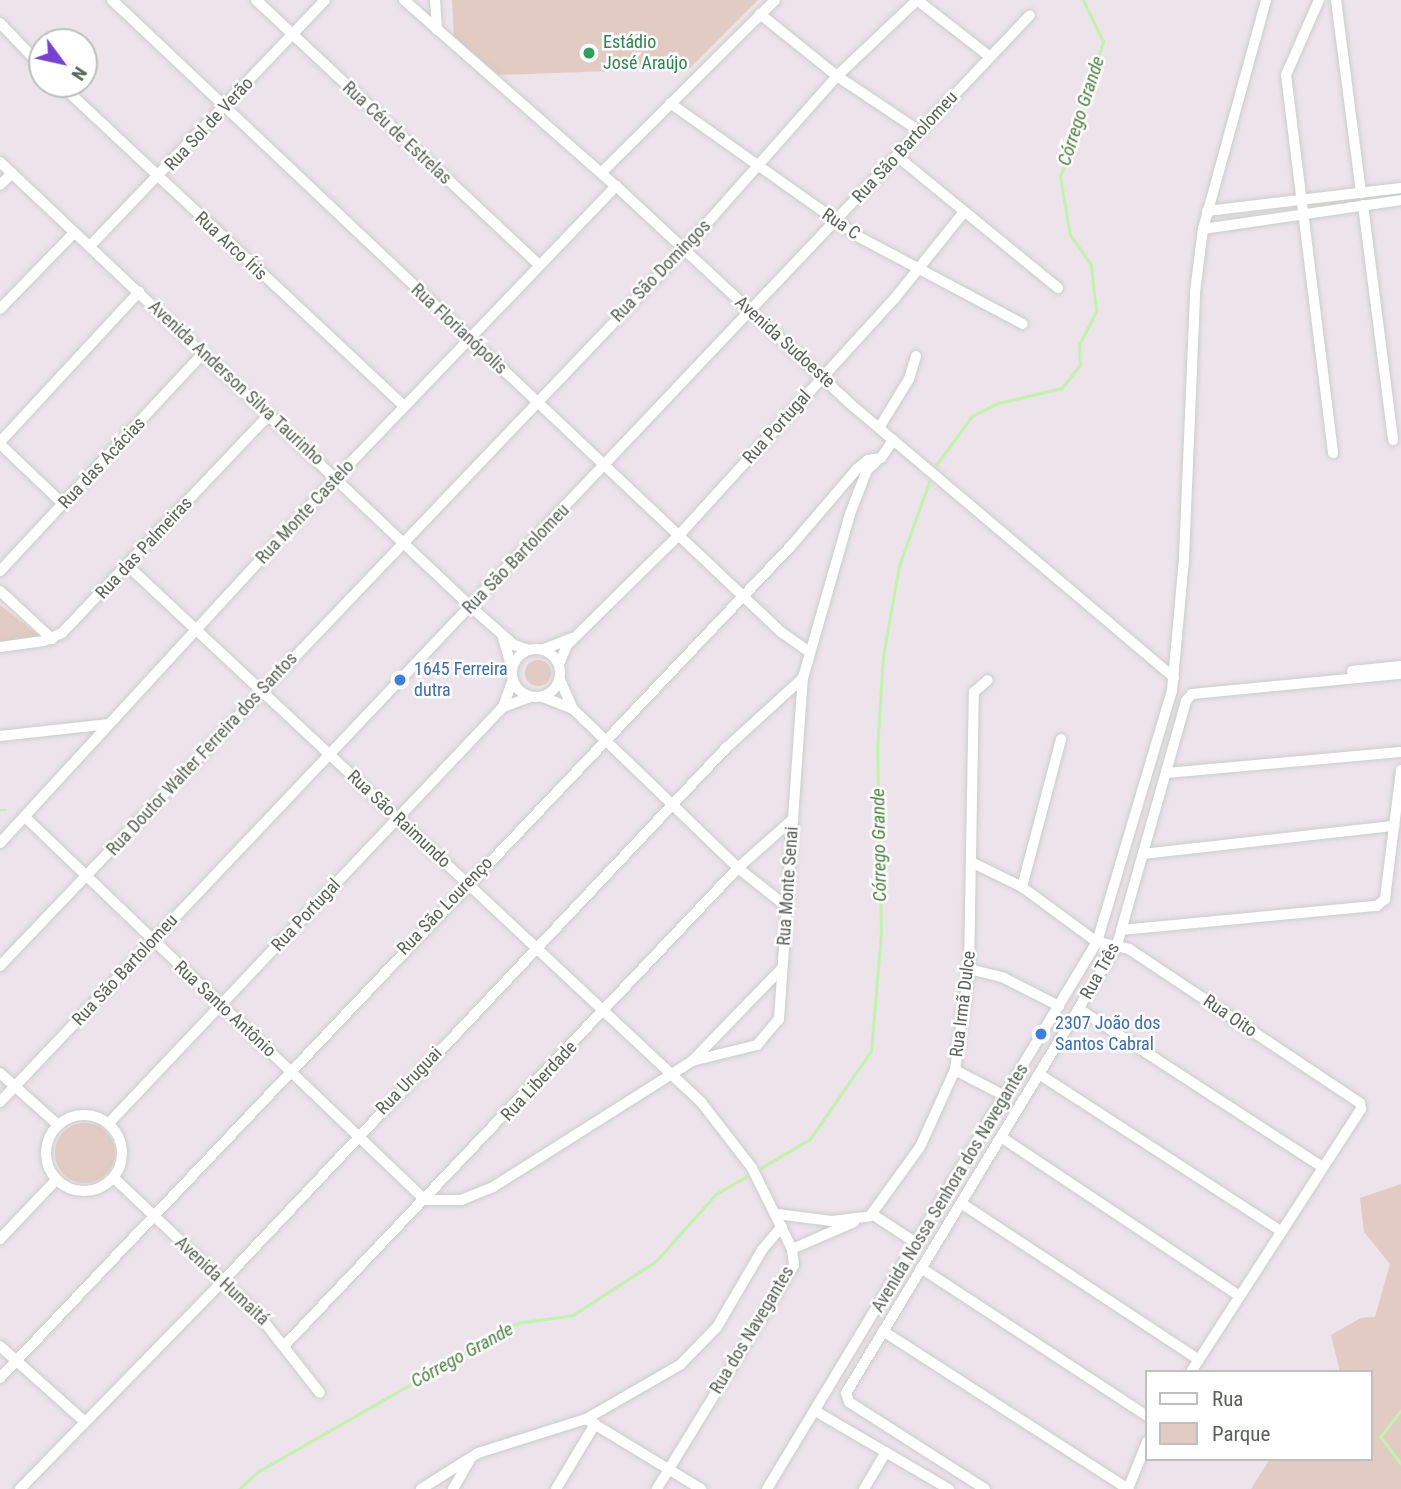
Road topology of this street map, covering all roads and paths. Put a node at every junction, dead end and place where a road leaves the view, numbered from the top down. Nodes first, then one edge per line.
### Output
1 (112, 0) edge
2 (256, 0) edge
3 (325, 0) edge
4 (404, 0) edge
5 (435, 0) edge
6 (917, 0) edge
7 (1266, 0) edge
8 (1319, 0) edge
9 (1336, 0) edge
10 (767, 5) edge
11 (1030, 15) dead end
12 (0, 23) edge
13 (437, 30) junction
14 (292, 35) junction
15 (28, 52) edge
16 (989, 55) junction
17 (837, 76) junction
18 (75, 98) edge
19 (670, 103) junction
20 (224, 108) junction
21 (920, 132) junction
22 (898, 157) junction
23 (0, 162) edge
24 (757, 163) junction
25 (12, 173) junction
26 (601, 173) junction
27 (159, 178) junction
28 (0, 185) edge
29 (616, 186) junction
30 (1401, 188) edge
31 (1361, 193) junction
32 (1401, 200) edge
33 (1300, 202) junction
34 (1363, 205) junction
35 (1207, 211) junction
36 (964, 212) junction
37 (1302, 215) junction
38 (836, 222) junction
39 (1203, 229) junction
40 (75, 232) junction
41 (90, 246) junction
42 (684, 249) junction
43 (539, 265) junction
44 (920, 268) junction
45 (1058, 288) dead end
46 (139, 292) junction
47 (0, 309) edge
48 (751, 312) junction
49 (1023, 324) dead end
50 (468, 338) junction
51 (203, 353) junction
52 (916, 356) dead end
53 (823, 375) junction
54 (538, 403) junction
55 (404, 406) junction
56 (269, 415) junction
57 (879, 428) junction
58 (893, 440) junction
59 (1393, 440) dead end
60 (0, 443) edge
61 (1333, 453) dead end
62 (881, 458) junction
63 (605, 467) junction
64 (336, 478) junction
65 (63, 504) junction
66 (681, 533) junction
67 (404, 542) junction
68 (128, 566) junction
69 (0, 571) edge
70 (0, 591) edge
71 (744, 595) junction
72 (471, 607) junction
73 (197, 629) junction
74 (502, 634) junction
75 (581, 634) junction
76 (52, 639) junction
77 (0, 647) edge
78 (529, 650) junction
79 (542, 650) junction
80 (810, 652) junction
81 (559, 664) junction
82 (1401, 666) edge
83 (512, 674) junction
84 (1401, 674) edge
85 (1174, 677) junction
86 (803, 678) junction
87 (560, 680) junction
88 (988, 680) dead end
89 (262, 689) junction
90 (1172, 691) junction
91 (537, 697) junction
92 (503, 707) junction
93 (573, 709) junction
94 (109, 724) junction
95 (0, 736) edge
96 (1061, 739) dead end
97 (604, 740) junction
98 (1401, 752) edge
99 (330, 754) junction
100 (1401, 770) edge
101 (1166, 773) junction
102 (673, 804) junction
103 (25, 817) junction
104 (397, 817) junction
105 (793, 819) junction
106 (1394, 826) junction
107 (0, 843) edge
108 (1143, 854) junction
109 (971, 862) junction
110 (738, 868) junction
111 (86, 877) junction
112 (467, 883) junction
113 (1022, 887) junction
114 (786, 906) junction
115 (1121, 930) junction
116 (153, 941) junction
117 (1097, 942) junction
118 (1117, 945) junction
119 (536, 949) junction
120 (0, 966) edge
121 (782, 968) junction
122 (969, 969) junction
123 (221, 1006) junction
124 (1059, 1006) junction
125 (1079, 1009) junction
126 (603, 1013) junction
127 (692, 1061) junction
128 (290, 1070) junction
129 (955, 1070) junction
130 (0, 1073) edge
131 (668, 1073) junction
132 (1039, 1074) junction
133 (15, 1087) junction
134 (1005, 1097) junction
135 (0, 1102) edge
136 (109, 1123) junction
137 (58, 1125) junction
138 (357, 1135) junction
139 (1001, 1137) junction
140 (1322, 1167) junction
141 (114, 1178) junction
142 (56, 1180) junction
143 (425, 1200) junction
144 (961, 1203) junction
145 (777, 1214) junction
146 (872, 1214) junction
147 (153, 1216) junction
148 (855, 1221) junction
149 (782, 1226) junction
150 (1281, 1231) junction
151 (0, 1239) edge
152 (916, 1243) junction
153 (793, 1249) junction
154 (921, 1268) junction
155 (223, 1281) junction
156 (1239, 1296) junction
157 (883, 1331) junction
158 (286, 1344) junction
159 (0, 1346) edge
160 (1199, 1360) junction
161 (16, 1361) junction
162 (1192, 1370) edge
163 (0, 1378) edge
164 (320, 1393) dead end
165 (817, 1412) junction
166 (1146, 1415) edge
167 (85, 1422) junction
168 (590, 1422) junction
169 (1146, 1444) edge
170 (886, 1452) junction
171 (472, 1457) junction
172 (669, 1470) junction
173 (944, 1488) edge
174 (20, 1489) edge
175 (421, 1489) edge
176 (453, 1489) edge
177 (556, 1489) edge
178 (657, 1489) edge
179 (701, 1489) edge
180 (767, 1489) edge
181 (864, 1489) edge
182 (985, 1489) edge
183 (1128, 1489) edge

1 - 20 street, Rua Florianópolis
2 - 14 street, Rua Céu de Estrelas
3 - 14 street, Rua Sol de Verão
4 - 13 street, Avenida Sudoeste
5 - 13 street
6 - 16 street
6 - 17 street, Rua São Domingos
7 - 35 street, Avenida Nossa Senhora dos Navegantes
8 - 33 street
9 - 31 street
10 - 17 street
10 - 19 street
11 - 16 street, Rua São Bartolomeu
12 - 15 street
13 - 26 street, Avenida Sudoeste
14 - 20 street, Rua Sol de Verão
14 - 43 street, Rua Céu de Estrelas
16 - 21 street, Rua São Bartolomeu
17 - 21 street
17 - 24 street, Rua São Domingos
18 - 27 street, Rua Arco Íris
19 - 24 street, Rua C
19 - 26 street
20 - 27 street, Rua Sol de Verão
20 - 50 street, Rua Florianópolis
21 - 22 street, Rua São Bartolomeu
22 - 36 street
22 - 38 street, Rua São Bartolomeu
23 - 25 street, Avenida Anderson Silva Taurinho
24 - 38 street, Rua C
24 - 42 street, Rua São Domingos
25 - 28 street
25 - 40 street, Avenida Anderson Silva Taurinho
26 - 29 street, Avenida Sudoeste
27 - 41 street, Rua Sol de Verão
27 - 55 street, Rua Arco Íris
29 - 42 street, Avenida Sudoeste
29 - 43 street, Rua Monte Castelo
30 - 31 street
31 - 33 street
32 - 34 street
33 - 35 street
33 - 37 street
34 - 37 street
34 - 59 street
35 - 39 street, Avenida Nossa Senhora dos Navegantes
36 - 44 street, Rua Portugal
36 - 45 street
37 - 39 street
37 - 61 street
38 - 44 street, Rua C
38 - 48 street, Rua São Bartolomeu
39 - 85 street, Avenida Nossa Senhora dos Navegantes
40 - 41 street, Avenida Anderson Silva Taurinho
40 - 47 street
41 - 46 street, Avenida Anderson Silva Taurinho
42 - 48 street, Avenida Sudoeste
42 - 54 street, Rua São Domingos
43 - 50 street, Rua Monte Castelo
44 - 49 street, Rua C
44 - 53 street, Rua Portugal
46 - 51 street, Avenida Anderson Silva Taurinho
46 - 60 street
48 - 53 street, Avenida Sudoeste
48 - 63 street, Rua São Bartolomeu
50 - 54 street, Rua Florianópolis
50 - 55 street, Rua Monte Castelo
51 - 56 street, Avenida Anderson Silva Taurinho
51 - 65 street, Rua das Acácias
52 - 57 street
53 - 57 street, Avenida Sudoeste
53 - 66 street, Rua Portugal
54 - 63 street, Rua Florianópolis
54 - 67 street, Rua São Domingos
55 - 64 street, Rua Monte Castelo
56 - 64 street, Avenida Anderson Silva Taurinho
56 - 68 street, Rua das Palmeiras
57 - 58 street, Avenida Sudoeste
58 - 62 street, Rua São Lourenço
58 - 85 street, Avenida Sudoeste
60 - 65 street
62 - 71 street, Rua São Lourenço
62 - 80 street
63 - 66 street, Rua Florianópolis
63 - 72 street, Rua São Bartolomeu
64 - 67 street, Avenida Anderson Silva Taurinho
64 - 73 street, Rua Monte Castelo
65 - 69 street, Rua das Acácias
66 - 71 street, Rua Florianópolis
66 - 75 street, Rua Portugal
67 - 72 street, Avenida Anderson Silva Taurinho
67 - 89 street, Rua Doutor Walter Ferreira dos Santos
68 - 73 street, Rua São Raimundo
68 - 76 street, Rua das Palmeiras
70 - 76 street
71 - 80 street, Rua Florianópolis
71 - 97 street, Rua São Lourenço
72 - 74 street, Avenida Anderson Silva Taurinho
72 - 99 street, Rua São Bartolomeu
73 - 89 street, Rua São Raimundo
73 - 94 street, Rua Monte Castelo
74 - 78 street, Avenida Anderson Silva Taurinho
74 - 83 street
75 - 79 street
75 - 81 street, Rua Portugal
76 - 77 street
78 - 79 street
78 - 83 street
79 - 81 street
80 - 86 street, Rua Monte Senai
81 - 87 street
82 - 90 street
83 - 91 street
83 - 92 street
84 - 101 street, Rua Três
85 - 90 street, Avenida Nossa Senhora dos Navegantes
86 - 102 street, Rua Uruguai
86 - 105 street, Rua Monte Senai
87 - 91 street
87 - 93 street
88 - 109 street, Rua Irmã Dulce
89 - 99 street, Rua São Raimundo
89 - 111 street, Rua Doutor Walter Ferreira dos Santos
90 - 117 street, Avenida Nossa Senhora dos Navegantes
91 - 92 street
91 - 93 street
92 - 104 street, Rua Portugal
93 - 97 street
94 - 95 street
94 - 103 street, Rua Monte Castelo
96 - 113 street
97 - 102 street
97 - 112 street, Rua São Lourenço
98 - 101 street
99 - 104 street, Rua São Raimundo
99 - 116 street, Rua São Bartolomeu
100 - 106 street
101 - 108 street, Rua Três
102 - 110 street
102 - 119 street, Rua Uruguai
103 - 107 street, Rua Monte Castelo
103 - 111 street, Rua Santo Antônio
104 - 112 street, Rua São Raimundo
104 - 123 street, Rua Portugal
105 - 110 street, Rua Liberdade
105 - 114 street, Rua Monte Senai
106 - 108 street
106 - 115 street
108 - 115 street, Rua Três
109 - 113 street
109 - 122 street, Rua Irmã Dulce
110 - 114 street
110 - 126 street, Rua Liberdade
111 - 116 street, Rua Santo Antônio
111 - 120 street, Rua Doutor Walter Ferreira dos Santos
112 - 119 street, Rua São Raimundo
112 - 128 street, Rua São Lourenço
113 - 117 street
114 - 121 street, Rua Monte Senai
115 - 118 street, Rua Três
116 - 123 street, Rua Santo Antônio
116 - 133 street, Rua São Bartolomeu
117 - 118 street, Rua Oito
117 - 124 street, Avenida Nossa Senhora dos Navegantes
118 - 125 street, Rua Três
118 - 140 street, Rua Oito
119 - 126 street, Rua São Raimundo
119 - 138 street, Rua Uruguai
121 - 127 street
121 - 127 street, Rua Monte Senai
122 - 124 street
122 - 129 street, Rua Irmã Dulce
123 - 128 street, Rua Santo Antônio
123 - 136 street, Rua Portugal
124 - 134 street, Avenida Nossa Senhora dos Navegantes
125 - 132 street, Rua Três
125 - 140 street
126 - 131 street, Rua São Raimundo
126 - 143 street, Rua Liberdade
127 - 131 street
128 - 138 street, Rua Santo Antônio
128 - 147 street, Rua São Lourenço
129 - 134 street
129 - 146 street, Rua Irmã Dulce
130 - 133 street
131 - 143 street
131 - 145 street, Rua dos Navegantes
132 - 139 street, Rua Três
132 - 150 street
133 - 135 street, Rua São Bartolomeu
133 - 137 street
134 - 152 street, Avenida Nossa Senhora dos Navegantes
136 - 137 street
136 - 141 street
137 - 142 street
138 - 143 street, Rua Santo Antônio
138 - 155 street, Rua Uruguai
139 - 144 street, Rua Três
139 - 156 street
140 - 150 street
141 - 142 street
141 - 147 street, Avenida Humaitá
142 - 151 street
143 - 158 street, Rua Liberdade
144 - 154 street, Rua Três
144 - 160 street
145 - 148 street
145 - 149 street, Rua dos Navegantes
146 - 148 street
146 - 152 street
147 - 155 street, Avenida Humaitá
147 - 161 street, Rua São Lourenço
148 - 153 street
149 - 153 street, Rua dos Navegantes
149 - 168 street
150 - 156 street
152 - 165 street, Avenida Nossa Senhora dos Navegantes
153 - 172 street, Rua dos Navegantes
154 - 157 street, Rua Três
154 - 166 street
155 - 158 street, Avenida Humaitá
155 - 167 street, Rua Uruguai
156 - 160 street
157 - 182 street, Rua Três
157 - 183 street
158 - 164 street, Avenida Humaitá
159 - 161 street
160 - 162 street
161 - 163 street, Rua São Lourenço
161 - 167 street
165 - 170 street
165 - 180 street, Avenida Nossa Senhora dos Navegantes
167 - 174 street, Rua Uruguai
168 - 171 street
168 - 172 street
168 - 177 street
169 - 183 street
170 - 173 street
170 - 181 street
171 - 175 street
171 - 176 street
172 - 178 street, Rua dos Navegantes
172 - 179 street

